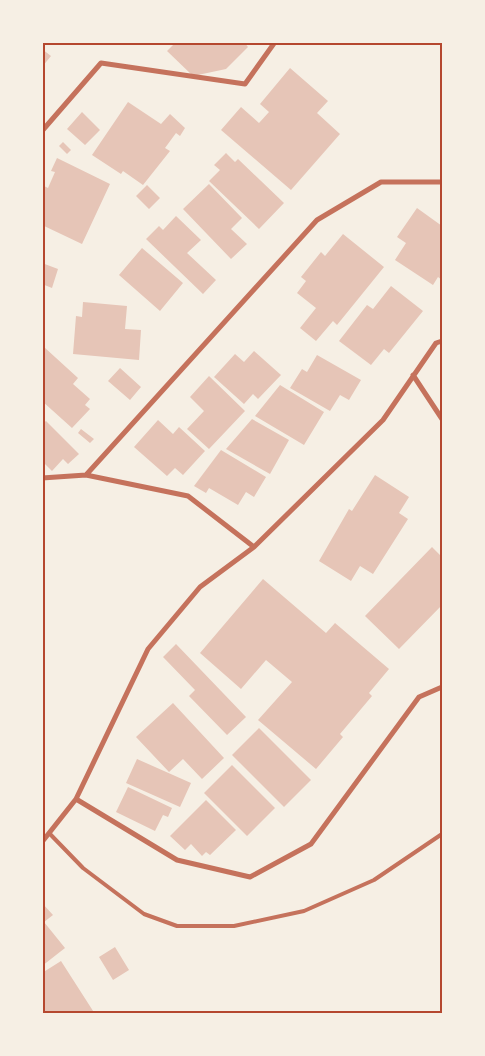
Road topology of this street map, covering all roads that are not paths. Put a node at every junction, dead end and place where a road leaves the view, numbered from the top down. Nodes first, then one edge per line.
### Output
1 (275, 42) edge
2 (42, 131) edge
3 (442, 182) edge
4 (442, 341) edge
5 (413, 375) junction
6 (442, 419) edge
7 (86, 475) junction
8 (42, 478) edge
9 (254, 547) junction
10 (442, 687) edge
11 (76, 799) junction
12 (50, 834) junction
13 (442, 834) edge
14 (42, 842) edge

1 - 2 street
3 - 7 street
4 - 5 street
5 - 6 street
5 - 9 street
7 - 8 street
7 - 9 street
9 - 11 street
10 - 11 street
11 - 12 street
12 - 13 lane
12 - 14 street

